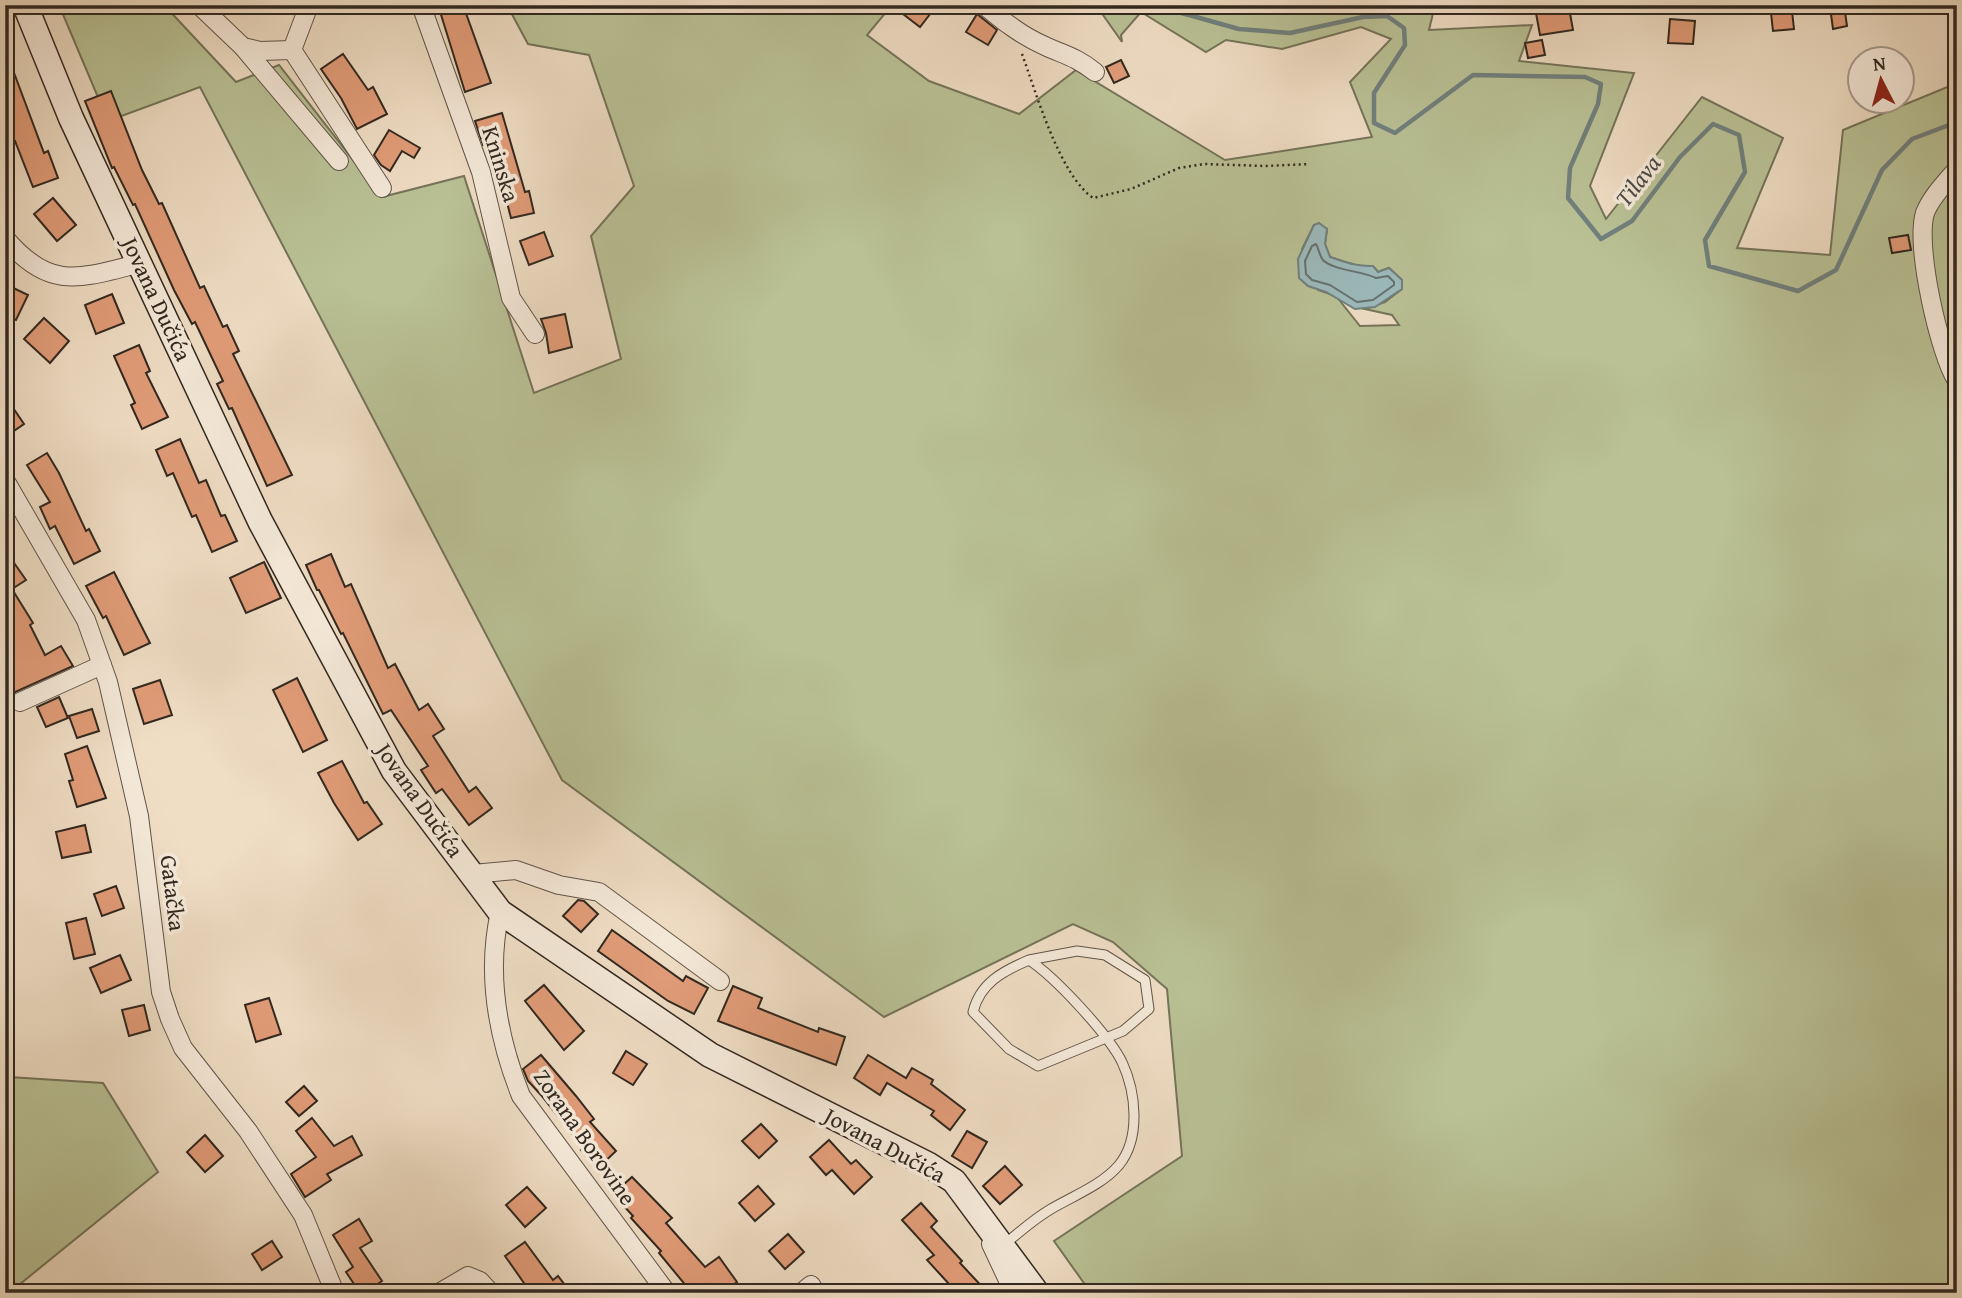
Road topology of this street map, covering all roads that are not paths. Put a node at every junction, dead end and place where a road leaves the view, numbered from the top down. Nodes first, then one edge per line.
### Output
1 (24, 5) edge
2 (198, 5) edge
3 (309, 5) edge
4 (421, 5) edge
5 (984, 5) edge
6 (243, 47) junction
7 (292, 50) junction
8 (1095, 72) dead end
9 (339, 161) dead end
10 (1957, 169) edge
11 (382, 188) dead end
12 (5, 238) edge
13 (141, 263) junction
14 (535, 334) dead end
15 (1957, 381) edge
16 (5, 480) edge
17 (102, 665) junction
18 (20, 702) dead end
19 (473, 874) junction
20 (500, 912) junction
21 (1029, 960) junction
22 (720, 981) dead end
23 (1104, 1037) junction
24 (974, 1209) junction
25 (1003, 1246) junction
26 (335, 1293) edge
27 (439, 1293) edge
28 (491, 1293) edge
29 (667, 1293) edge
30 (1014, 1293) edge
31 (1037, 1293) edge

1 - 13 main road, Jovana Dučića
2 - 6 street
3 - 7 street
4 - 14 street, Kninska
5 - 8 street
6 - 7 street
6 - 9 street
7 - 11 street
10 - 15 street
12 - 13 street
13 - 19 main road, Jovana Dučića
16 - 17 street, Gatačka
17 - 18 street
17 - 26 street, Gatačka
19 - 20 main road, Jovana Dučića
19 - 22 street
20 - 24 main road, Jovana Dučića
20 - 29 street, Zorana Borovine
21 - 23 lane
21 - 23 lane
21 - 23 lane
23 - 25 lane
24 - 25 main road, Jovana Dučića
24 - 30 street
25 - 31 main road, Jovana Dučića
27 - 28 street

